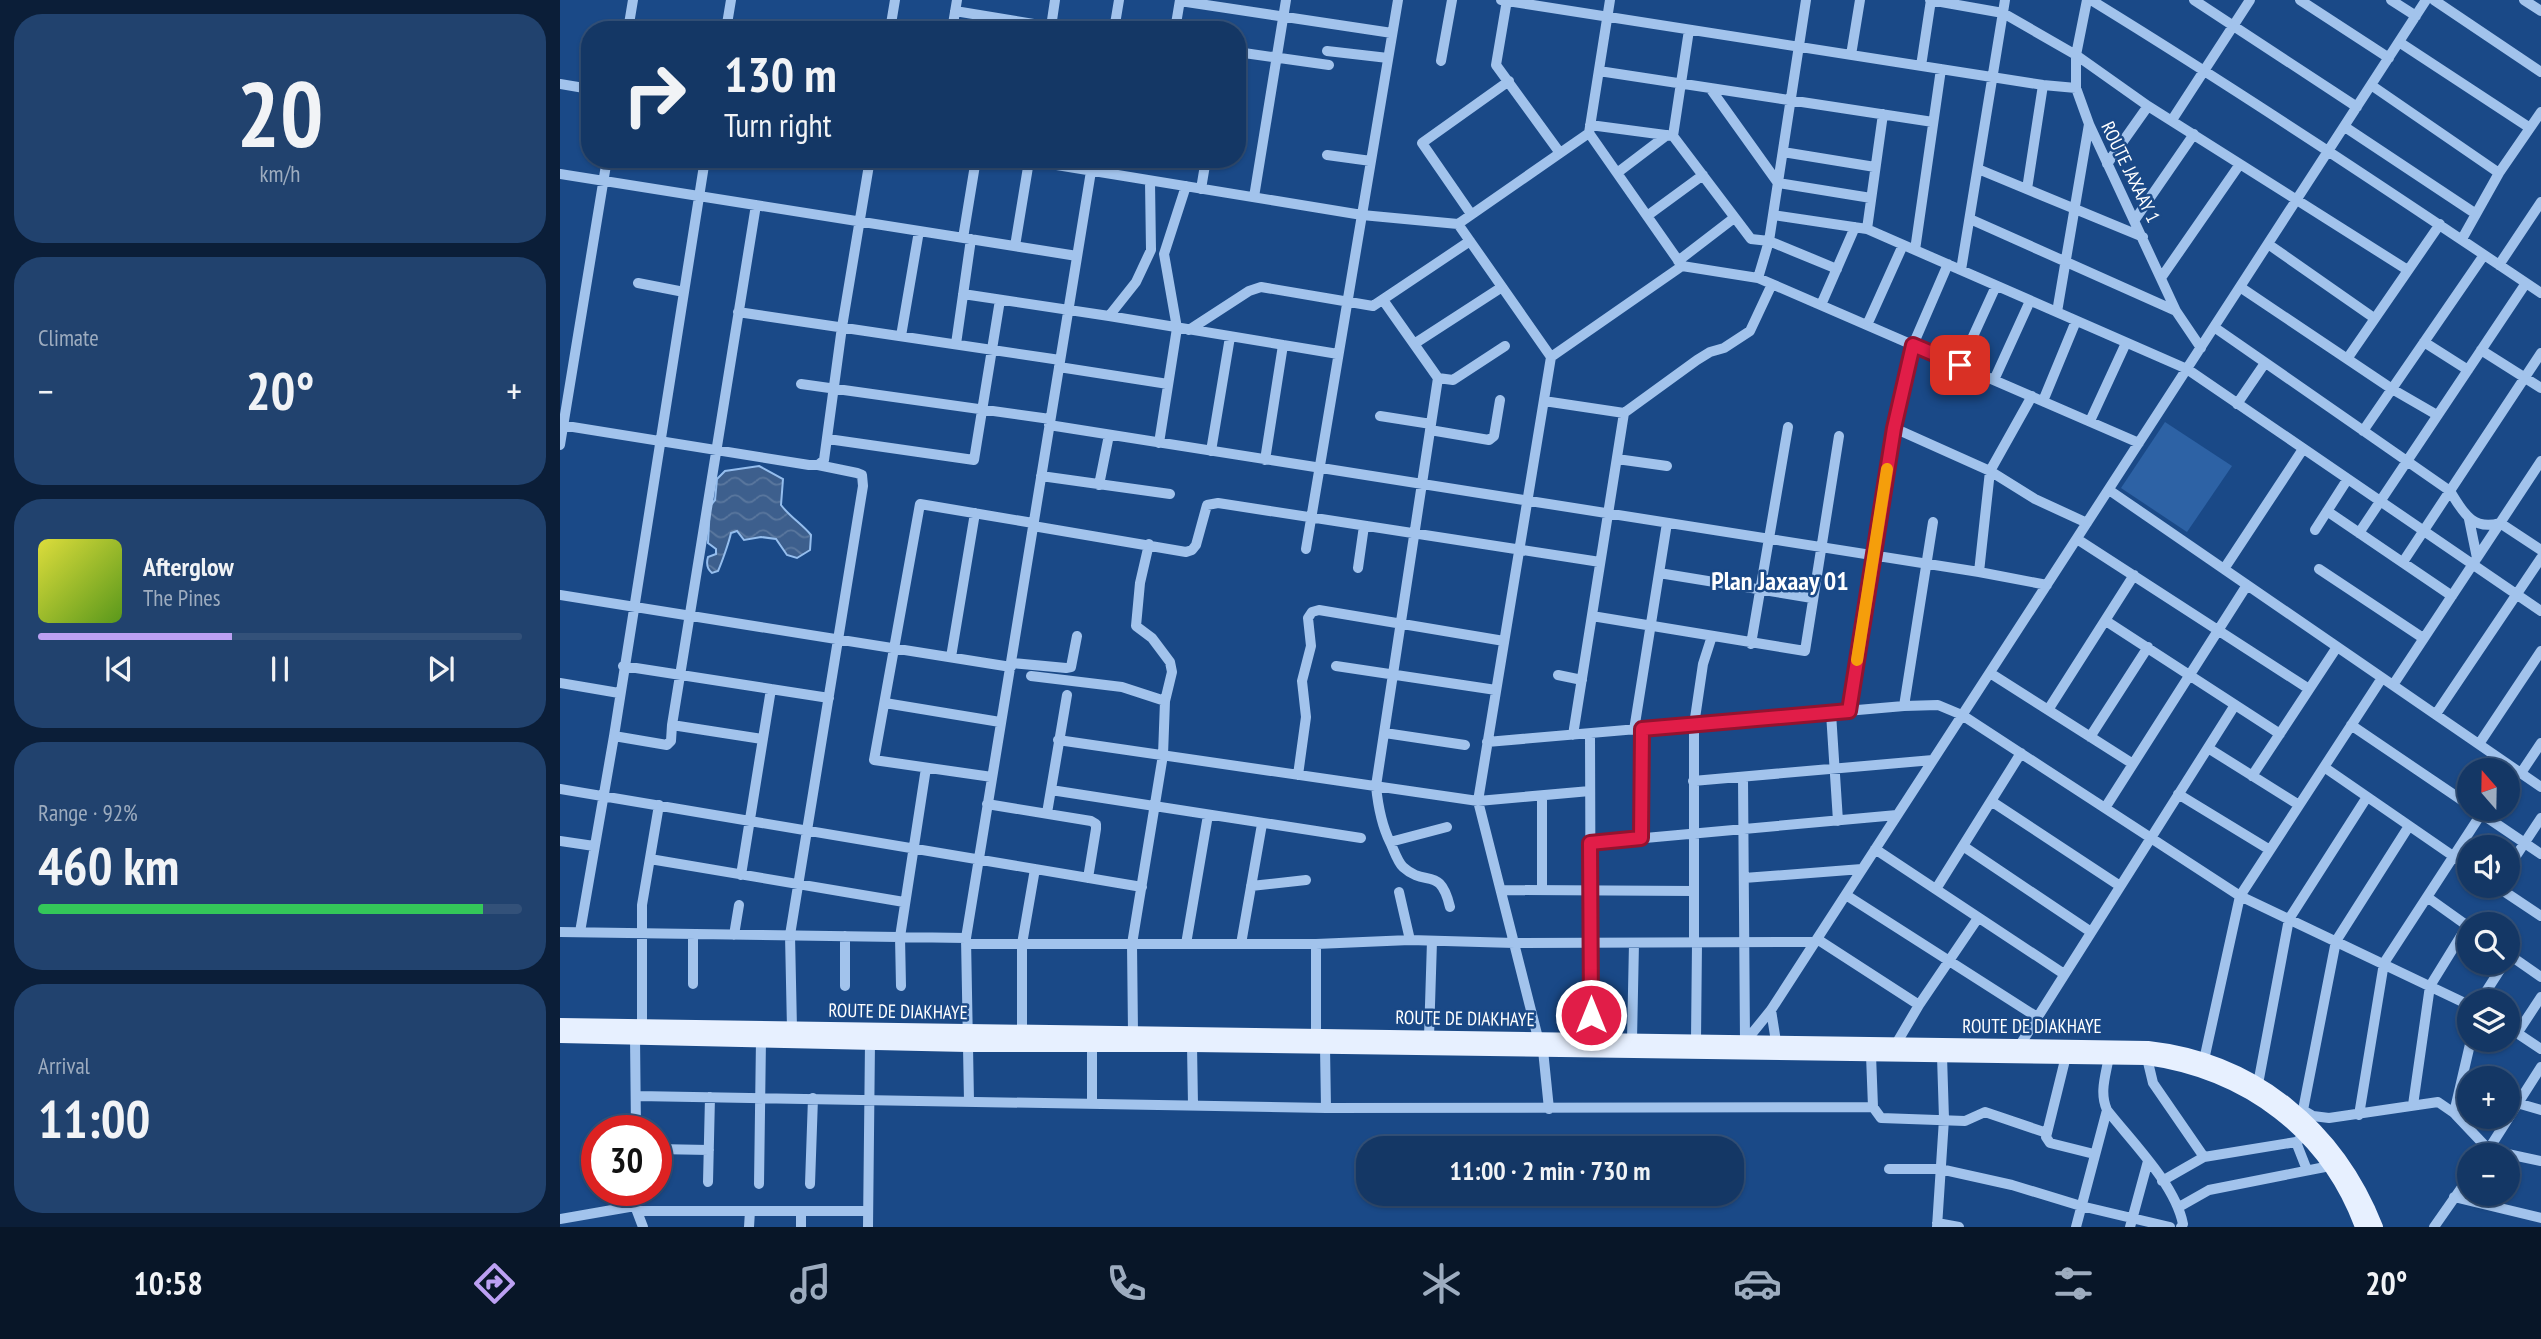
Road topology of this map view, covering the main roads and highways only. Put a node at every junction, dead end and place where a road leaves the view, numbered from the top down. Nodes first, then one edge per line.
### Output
1 (560, 1025) edge
2 (639, 1031) junction
3 (560, 1036) edge
4 (967, 1038) junction
5 (1320, 1042) junction
6 (1541, 1044) junction
7 (1744, 1048) junction
8 (1777, 1048) junction
9 (2362, 1227) edge
10 (2376, 1227) edge

1 - 2 main road, ROUTE DE DIAKHAYE
2 - 3 main road, ROUTE DE DIAKHAYE
2 - 4 main road, ROUTE DE DIAKHAYE
2 - 4 main road, ROUTE DE DIAKHAYE
4 - 5 main road, ROUTE DE DIAKHAYE
4 - 5 main road, ROUTE DE DIAKHAYE
5 - 6 main road, ROUTE DE DIAKHAYE
5 - 6 main road, ROUTE DE DIAKHAYE
6 - 7 main road, ROUTE DE DIAKHAYE
6 - 7 main road, ROUTE DE DIAKHAYE
7 - 8 main road, ROUTE DE DIAKHAYE
8 - 9 main road, ROUTE DE DIAKHAYE
8 - 10 main road, ROUTE DE DIAKHAYE

